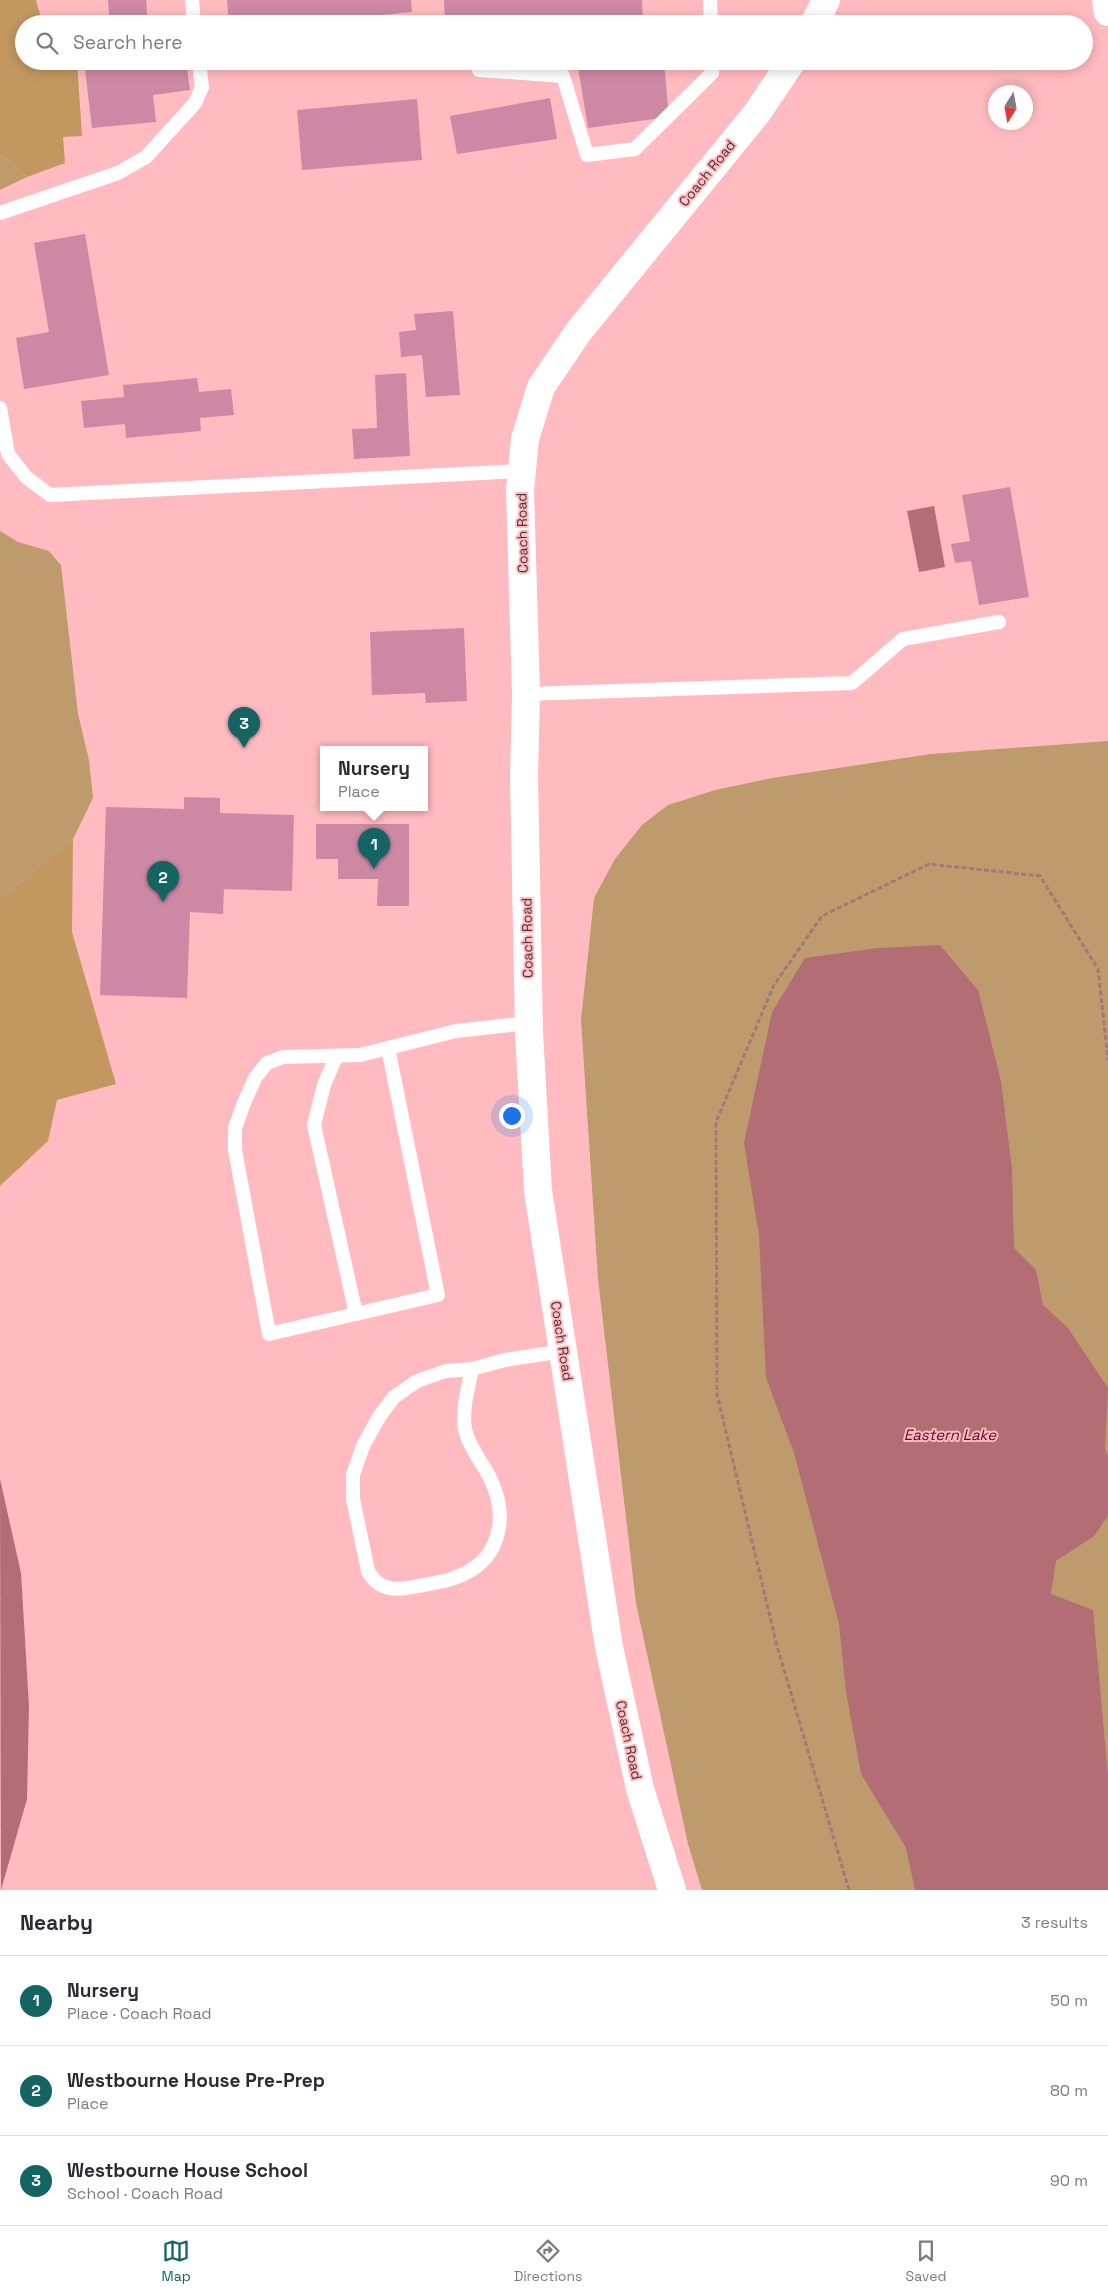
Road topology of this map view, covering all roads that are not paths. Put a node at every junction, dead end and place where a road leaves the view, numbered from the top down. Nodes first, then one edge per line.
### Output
1 (192, 0) edge
2 (710, 0) edge
3 (826, 0) edge
4 (1106, 0) edge
5 (1108, 12) edge
6 (193, 15) edge
7 (711, 15) edge
8 (818, 15) edge
9 (200, 70) edge
10 (479, 70) dead end
11 (712, 70) edge
12 (786, 70) edge
13 (0, 213) edge
14 (0, 408) edge
15 (522, 471) junction
16 (999, 622) dead end
17 (526, 694) junction
18 (528, 1023) junction
19 (388, 1048) junction
20 (336, 1057) junction
21 (356, 1314) junction
22 (563, 1351) junction
23 (472, 1369) junction
24 (672, 1890) edge

1 - 6 lane
2 - 7 lane
3 - 8 street
4 - 5 street
9 - 13 lane
10 - 11 lane
12 - 15 street, Coach Road
14 - 15 lane
15 - 17 street, Coach Road
16 - 17 lane
17 - 18 street, Coach Road
18 - 19 lane
18 - 22 street, Coach Road
19 - 20 lane
19 - 21 lane
20 - 21 lane
20 - 21 lane
22 - 23 lane
22 - 24 street, Coach Road
23 - 23 lane

